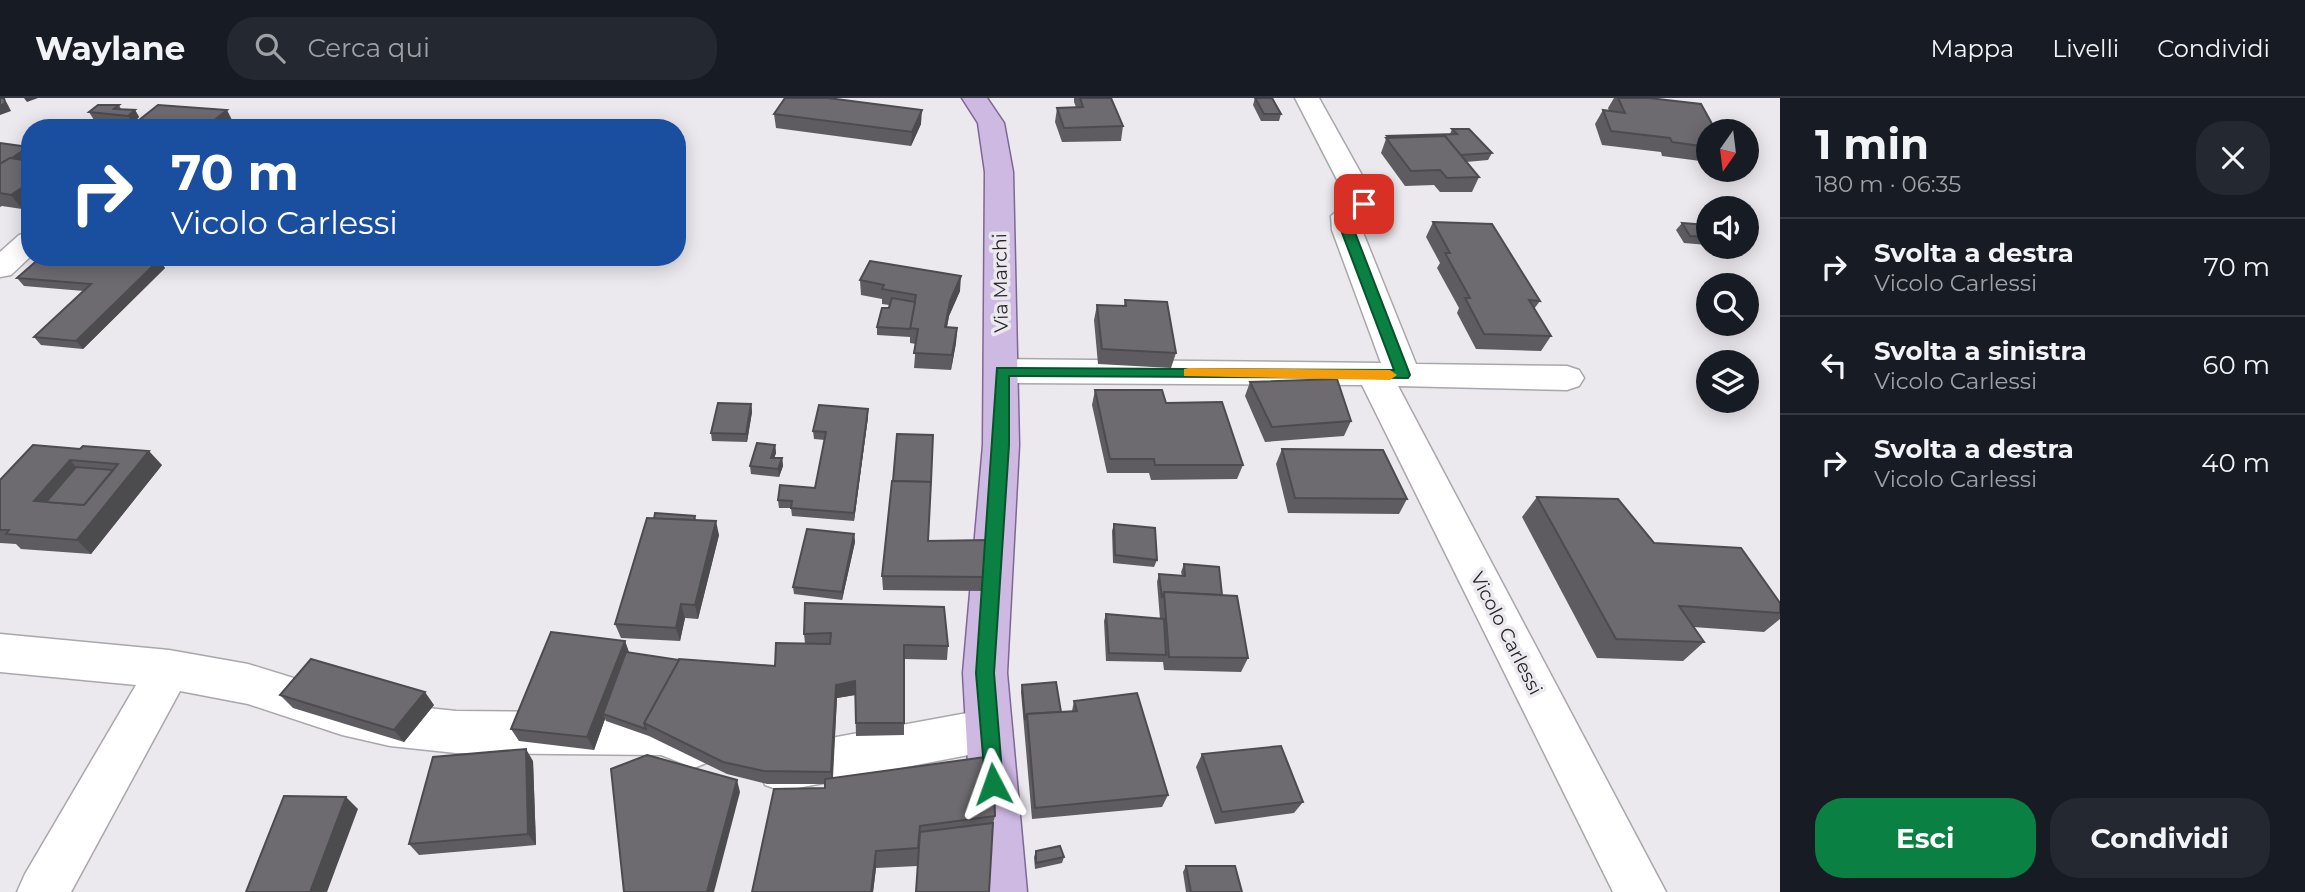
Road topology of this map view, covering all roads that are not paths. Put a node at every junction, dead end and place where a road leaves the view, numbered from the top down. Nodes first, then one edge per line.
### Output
1 (974, 98) edge
2 (1307, 98) edge
3 (0, 226) edge
4 (21, 230) edge
5 (21, 249) edge
6 (0, 268) edge
7 (1002, 371) junction
8 (1389, 375) junction
9 (1567, 378) dead end
10 (0, 653) edge
11 (169, 669) junction
12 (989, 730) junction
13 (43, 892) edge
14 (1001, 892) edge
15 (1640, 892) edge

1 - 7 main road, Via Marchi
2 - 8 street, Vicolo Carlessi
3 - 4 street
5 - 6 street
7 - 8 street
7 - 12 main road, Via Marchi
8 - 9 street
8 - 15 street, Vicolo Carlessi
10 - 11 street
11 - 12 street
11 - 13 street
12 - 14 main road, Via Marchi

